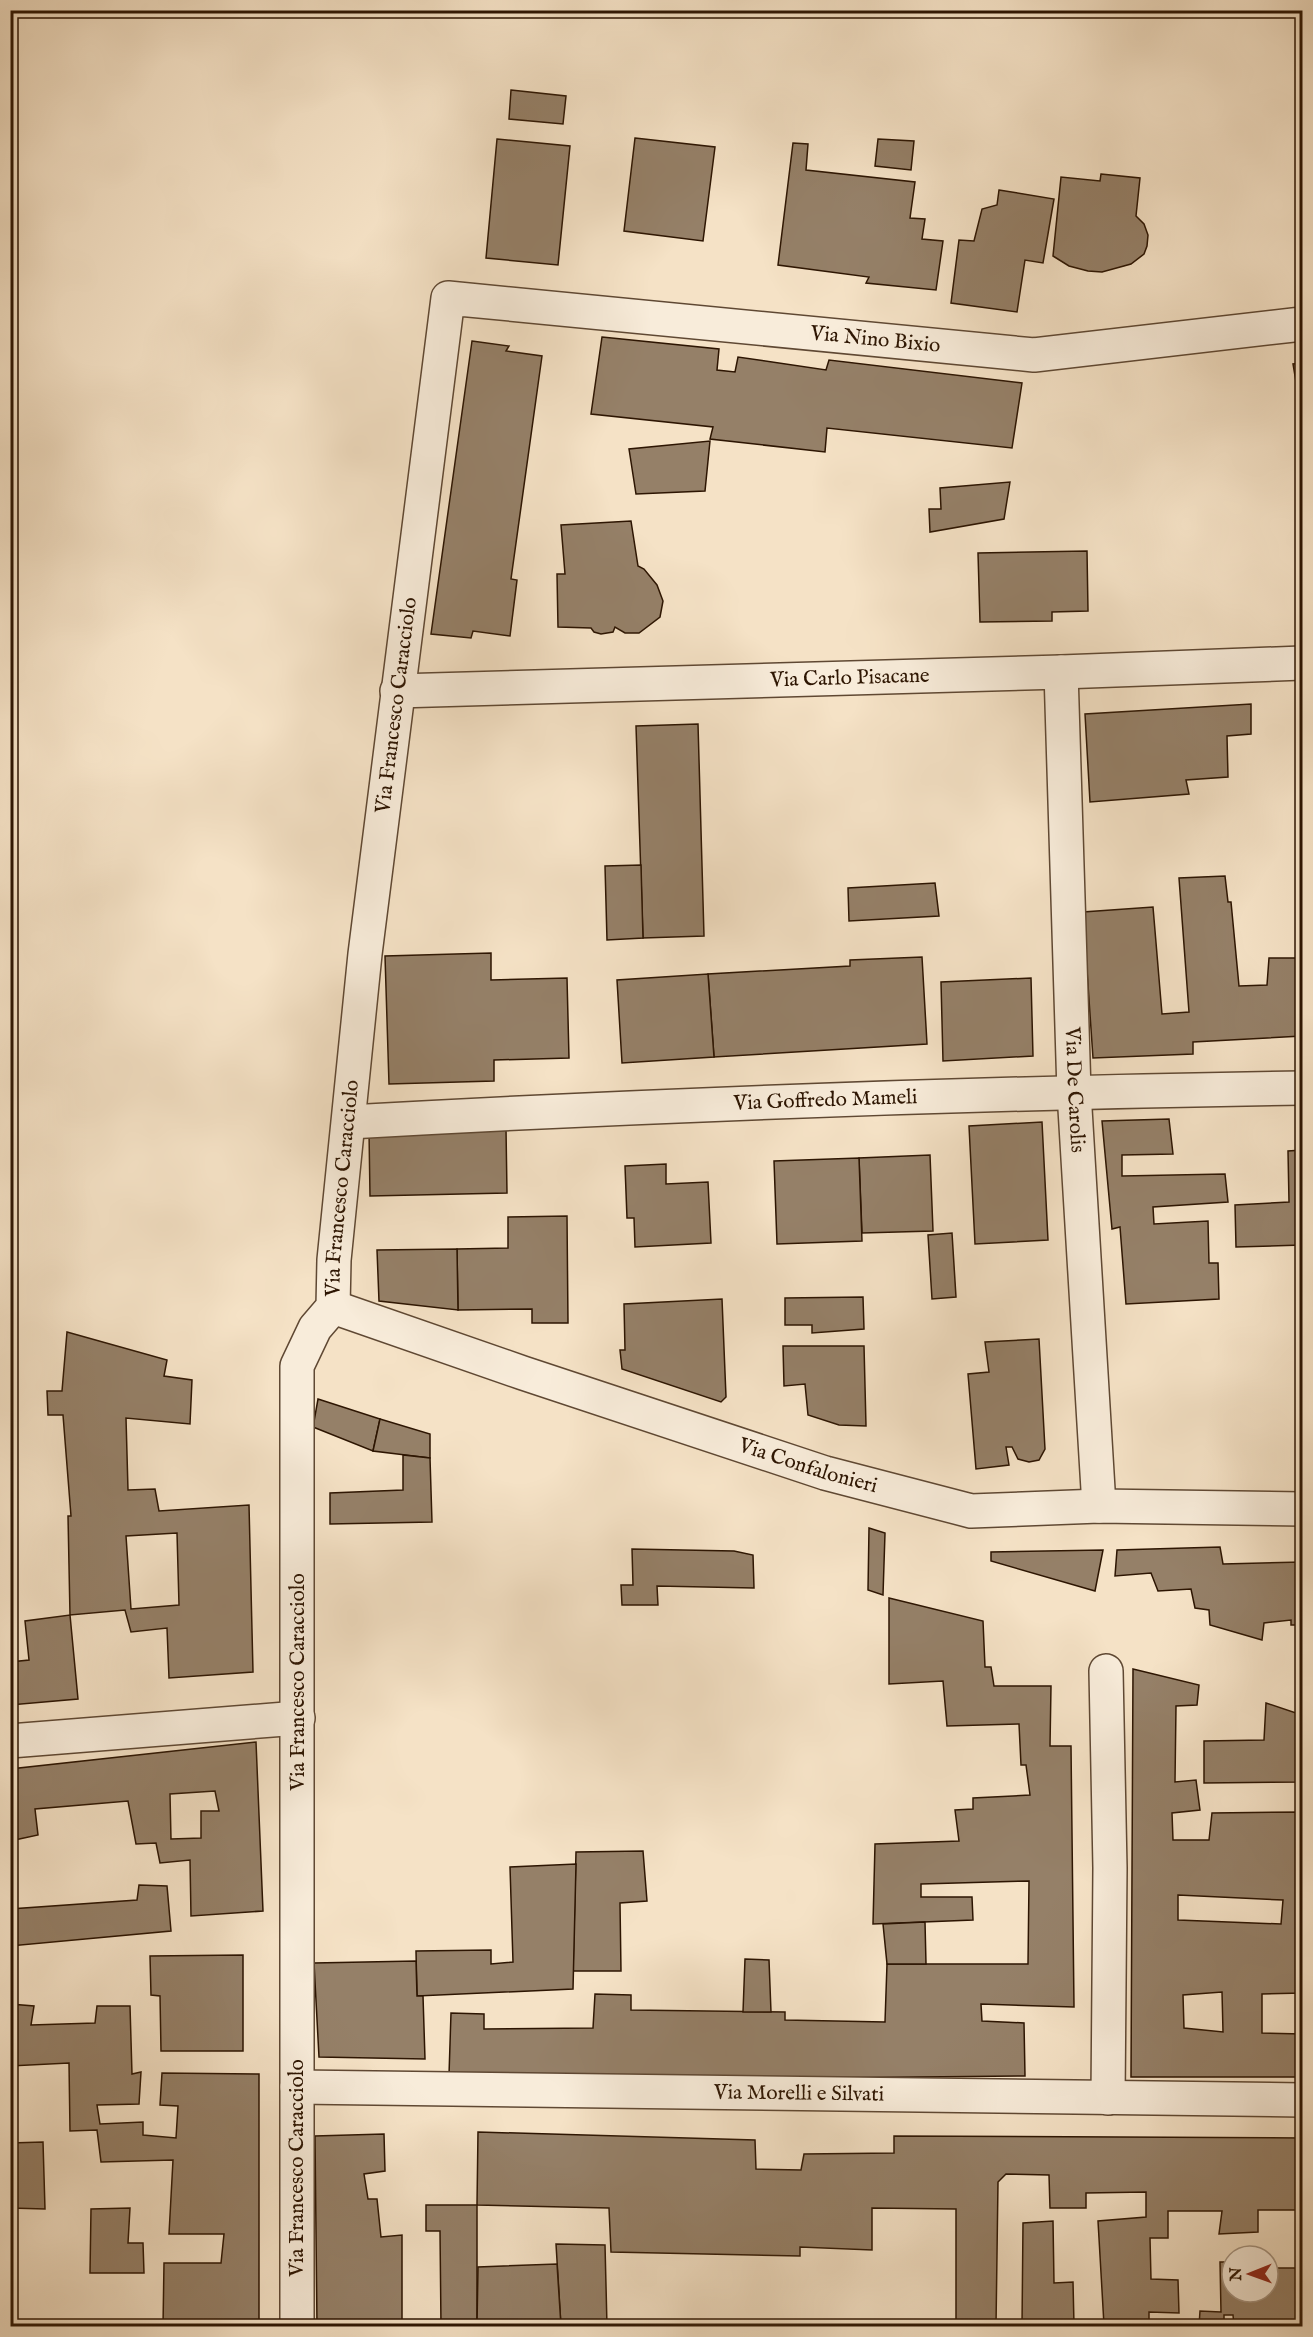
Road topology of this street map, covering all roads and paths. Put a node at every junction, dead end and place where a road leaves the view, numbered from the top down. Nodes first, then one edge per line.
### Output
1 (448, 298) joint
2 (1302, 324) edge
3 (1302, 663) edge
4 (1061, 672) junction
5 (397, 691) junction
6 (1302, 1088) edge
7 (1074, 1092) junction
8 (349, 1122) junction
9 (333, 1307) junction
10 (1099, 1506) junction
11 (1302, 1509) edge
12 (1106, 1671) dead end
13 (297, 1718) junction
14 (10, 1741) edge
15 (297, 2087) junction
16 (1108, 2098) junction
17 (1302, 2100) edge
18 (297, 2326) edge

1 - 2 street, Via Nino Bixio
1 - 5 street, Via Francesco Caracciolo
3 - 4 street, Via Carlo Pisacane
4 - 5 street, Via Carlo Pisacane
4 - 7 street, Via De Carolis
5 - 8 street, Via Francesco Caracciolo
6 - 7 street, Via Goffredo Mameli
7 - 8 street, Via Goffredo Mameli
7 - 10 street, Via De Carolis
8 - 9 street, Via Francesco Caracciolo
9 - 10 street, Via Confalonieri
9 - 13 street, Via Francesco Caracciolo
10 - 11 street, Via Confalonieri
12 - 16 street
13 - 14 street
13 - 15 street, Via Francesco Caracciolo
15 - 16 street, Via Morelli e Silvati
15 - 18 street, Via Francesco Caracciolo
16 - 17 street, Via Morelli e Silvati

